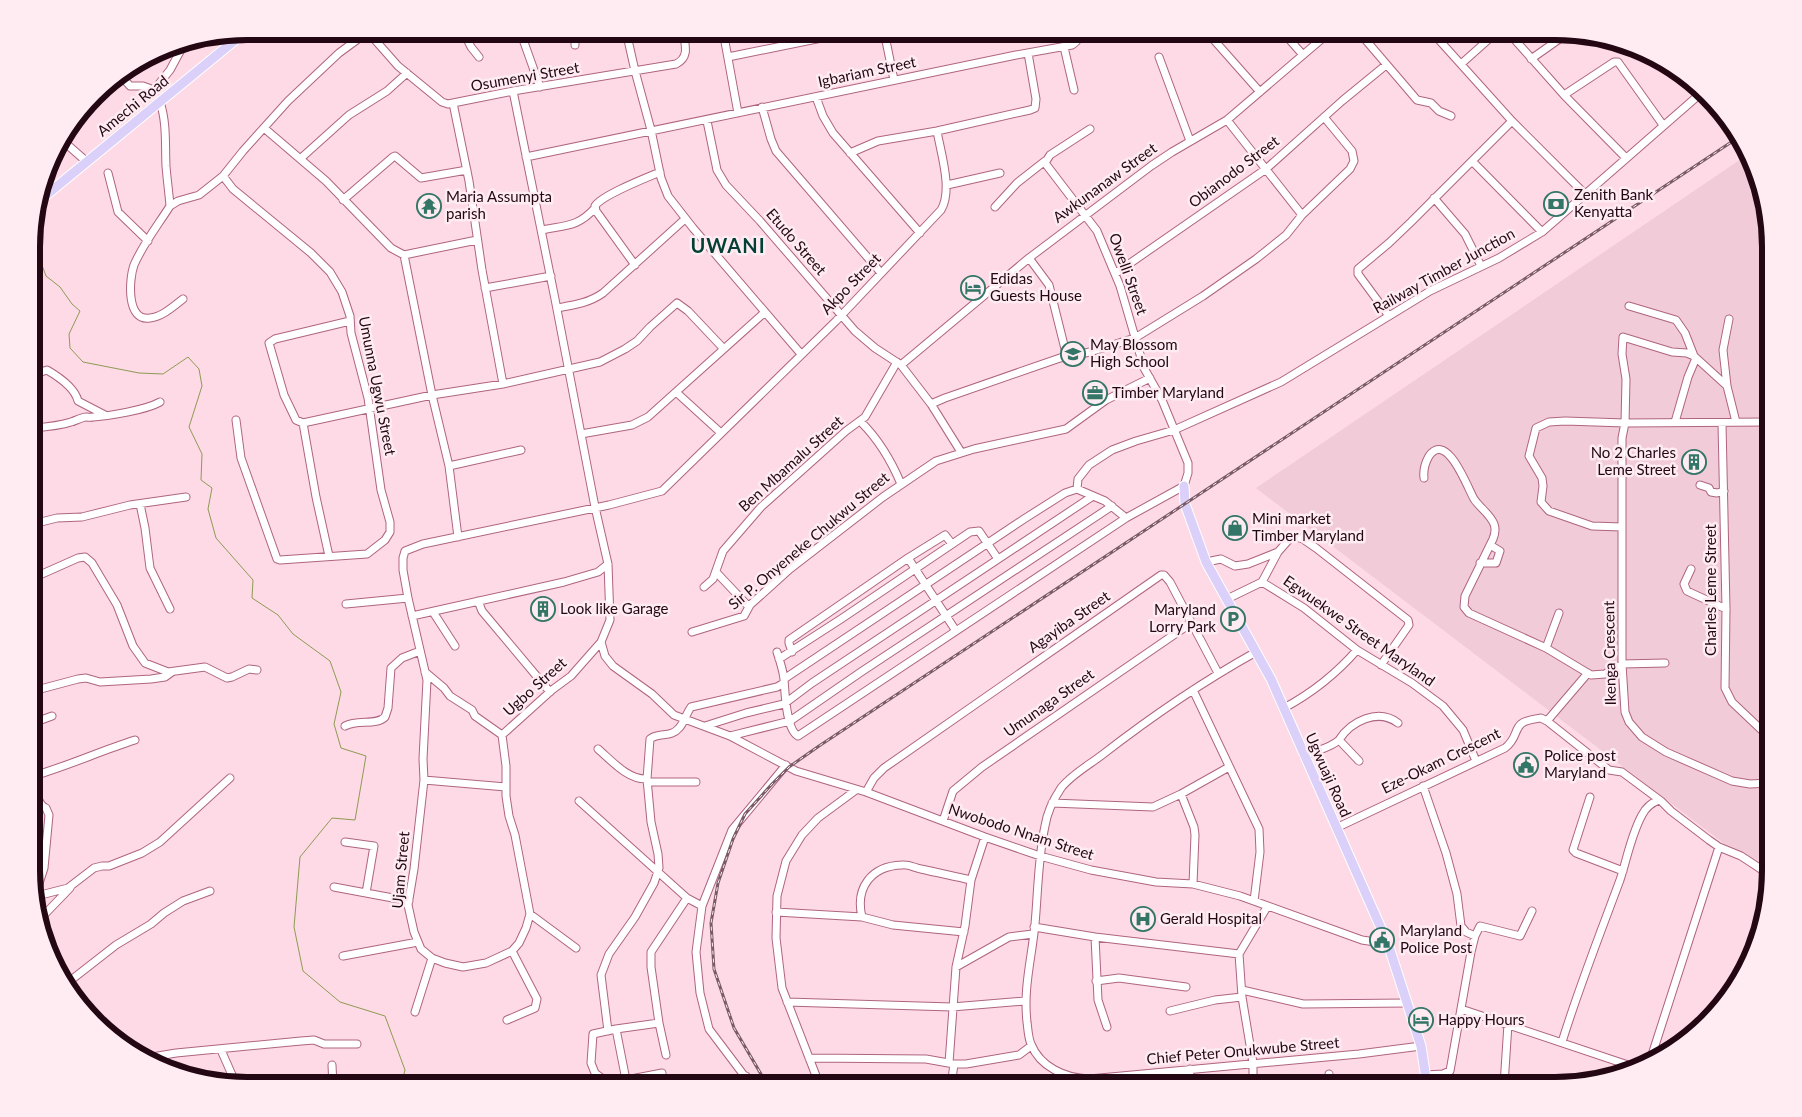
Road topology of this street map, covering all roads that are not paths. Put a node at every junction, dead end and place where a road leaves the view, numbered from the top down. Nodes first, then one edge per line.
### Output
1 (235, 40) edge
2 (358, 40) edge
3 (375, 40) edge
4 (467, 40) edge
5 (523, 40) edge
6 (575, 40) edge
7 (628, 40) edge
8 (684, 40) edge
9 (724, 40) edge
10 (812, 40) edge
11 (886, 40) edge
12 (1078, 40) edge
13 (1214, 40) edge
14 (1290, 40) edge
15 (1320, 40) edge
16 (1365, 40) edge
17 (1439, 40) edge
18 (1488, 40) edge
19 (1515, 40) edge
20 (1558, 40) edge
21 (575, 45) dead end
22 (1064, 47) junction
23 (180, 51) edge
24 (1028, 53) junction
25 (1303, 55) junction
26 (480, 57) dead end
27 (728, 57) junction
28 (1159, 57) dead end
29 (1531, 59) junction
30 (1460, 64) junction
31 (1386, 65) junction
32 (635, 71) junction
33 (407, 73) junction
34 (124, 80) edge
35 (894, 80) junction
36 (540, 87) junction
37 (1074, 90) dead end
38 (513, 91) junction
39 (1260, 92) junction
40 (1564, 95) junction
41 (816, 96) junction
42 (1697, 97) edge
43 (160, 102) junction
44 (453, 103) junction
45 (762, 107) junction
46 (738, 113) junction
47 (1451, 116) dead end
48 (1324, 117) junction
49 (1227, 120) junction
50 (707, 121) junction
51 (1512, 121) junction
52 (1663, 125) junction
53 (264, 128) junction
54 (1090, 129) dead end
55 (652, 130) junction
56 (937, 131) junction
57 (1190, 141) junction
58 (68, 145) edge
59 (850, 153) junction
60 (526, 157) junction
61 (1626, 158) junction
62 (300, 159) junction
63 (1045, 161) junction
64 (1472, 161) junction
65 (87, 162) junction
66 (1266, 169) junction
67 (467, 170) junction
68 (660, 172) junction
69 (108, 173) dead end
70 (1000, 173) dead end
71 (223, 176) junction
72 (947, 186) junction
73 (1585, 194) junction
74 (47, 195) edge
75 (1434, 198) junction
76 (343, 200) junction
77 (170, 206) junction
78 (995, 207) dead end
79 (595, 208) junction
80 (1085, 215) junction
81 (1302, 215) junction
82 (686, 219) junction
83 (542, 230) junction
84 (920, 232) junction
85 (1542, 232) junction
86 (477, 240) junction
87 (148, 241) junction
88 (404, 255) junction
89 (1029, 258) junction
90 (635, 265) junction
91 (1481, 266) junction
92 (1116, 273) junction
93 (881, 274) junction
94 (551, 276) junction
95 (485, 288) junction
96 (184, 299) dead end
97 (1629, 306) dead end
98 (557, 308) junction
99 (765, 312) junction
100 (841, 315) junction
101 (1389, 316) junction
102 (1729, 319) dead end
103 (350, 321) junction
104 (1135, 338) junction
105 (724, 348) junction
106 (801, 354) junction
107 (1067, 357) junction
108 (1695, 357) junction
109 (899, 363) junction
110 (568, 368) junction
111 (40, 370) edge
112 (1150, 378) junction
113 (503, 384) junction
114 (1727, 386) junction
115 (676, 392) junction
116 (432, 396) junction
117 (160, 402) dead end
118 (931, 404) junction
119 (369, 408) junction
120 (107, 416) junction
121 (236, 420) dead end
122 (861, 422) junction
123 (1675, 422) junction
124 (1736, 422) junction
125 (1762, 422) edge
126 (303, 423) junction
127 (1625, 423) junction
128 (1722, 423) junction
129 (40, 427) edge
130 (1174, 430) junction
131 (721, 433) junction
132 (581, 434) junction
133 (521, 450) dead end
134 (961, 452) junction
135 (449, 466) junction
136 (1424, 478) dead end
137 (901, 484) junction
138 (1700, 485) dead end
139 (1184, 486) junction
140 (1077, 489) junction
141 (1724, 491) junction
142 (1093, 496) junction
143 (186, 497) dead end
144 (140, 504) junction
145 (1112, 506) junction
146 (595, 507) junction
147 (1126, 518) junction
148 (40, 522) edge
149 (1622, 527) junction
150 (458, 537) junction
151 (423, 544) joint
152 (952, 544) junction
153 (987, 544) junction
154 (1490, 545) junction
155 (1278, 552) junction
156 (329, 556) junction
157 (908, 558) junction
158 (998, 560) junction
159 (1206, 562) junction
160 (1480, 563) junction
161 (608, 564) junction
162 (915, 569) junction
163 (1691, 569) dead end
164 (716, 572) junction
165 (40, 575) edge
166 (1262, 582) junction
167 (925, 585) junction
168 (704, 587) dead end
169 (408, 598) junction
170 (1227, 598) junction
171 (936, 600) junction
172 (478, 601) junction
173 (346, 604) dead end
174 (749, 607) junction
175 (170, 609) dead end
176 (1726, 609) junction
177 (433, 612) junction
178 (1559, 612) dead end
179 (412, 616) junction
180 (946, 616) junction
181 (1190, 623) junction
182 (956, 631) junction
183 (692, 632) dead end
184 (601, 642) junction
185 (455, 646) dead end
186 (1546, 648) junction
187 (1357, 650) junction
188 (420, 651) junction
189 (792, 652) junction
190 (1256, 652) junction
191 (1665, 663) dead end
192 (1622, 664) junction
193 (1381, 665) junction
194 (257, 670) dead end
195 (423, 671) junction
196 (172, 672) junction
197 (1218, 673) junction
198 (1588, 673) junction
199 (784, 681) junction
200 (40, 687) edge
201 (1193, 690) junction
202 (550, 692) junction
203 (786, 703) junction
204 (1284, 708) junction
205 (52, 716) dead end
206 (40, 720) edge
207 (684, 720) junction
208 (1547, 720) junction
209 (790, 721) junction
210 (1398, 723) dead end
211 (345, 726) dead end
212 (705, 726) junction
213 (1762, 729) edge
214 (502, 735) junction
215 (730, 736) junction
216 (135, 740) dead end
217 (1339, 740) junction
218 (598, 749) dead end
219 (1304, 756) junction
220 (1476, 761) junction
221 (1359, 762) dead end
222 (786, 765) junction
223 (1229, 767) junction
224 (40, 774) edge
225 (230, 778) dead end
226 (424, 780) junction
227 (648, 780) junction
228 (696, 782) dead end
229 (1762, 783) edge
230 (1423, 786) junction
231 (506, 787) junction
232 (856, 790) junction
233 (866, 792) junction
234 (1181, 794) junction
235 (1590, 797) dead end
236 (1659, 800) junction
237 (579, 801) dead end
238 (40, 803) edge
239 (1052, 803) junction
240 (943, 822) junction
241 (1336, 828) junction
242 (985, 838) junction
243 (345, 842) dead end
244 (1719, 847) junction
245 (1040, 856) junction
246 (1762, 870) edge
247 (1623, 871) junction
248 (658, 873) junction
249 (40, 880) edge
250 (971, 880) junction
251 (76, 881) junction
252 (1192, 884) junction
253 (334, 887) dead end
254 (210, 891) dead end
255 (366, 893) junction
256 (42, 896) edge
257 (687, 898) junction
258 (409, 901) junction
259 (1254, 901) junction
260 (702, 906) junction
261 (1268, 907) junction
262 (1532, 911) dead end
263 (776, 912) junction
264 (45, 914) edge
265 (530, 914) junction
266 (862, 917) junction
267 (1034, 931) junction
268 (964, 932) junction
269 (1475, 936) junction
270 (1095, 937) junction
271 (418, 942) junction
272 (1388, 944) junction
273 (576, 948) dead end
274 (512, 951) junction
275 (1239, 954) junction
276 (343, 956) dead end
277 (432, 958) junction
278 (956, 967) junction
279 (72, 979) edge
280 (1096, 981) junction
281 (1186, 987) dead end
282 (1242, 994) junction
283 (1024, 1001) junction
284 (787, 1002) junction
285 (1408, 1003) junction
286 (952, 1007) junction
287 (1461, 1009) junction
288 (1170, 1011) dead end
289 (415, 1012) dead end
290 (507, 1020) dead end
291 (659, 1023) junction
292 (1508, 1024) junction
293 (1107, 1028) dead end
294 (616, 1029) junction
295 (608, 1031) junction
296 (1562, 1042) junction
297 (357, 1044) dead end
298 (1031, 1046) junction
299 (1421, 1046) junction
300 (221, 1050) junction
301 (1653, 1052) edge
302 (666, 1055) dead end
303 (158, 1057) edge
304 (809, 1058) junction
305 (952, 1063) junction
306 (1253, 1063) junction
307 (1626, 1064) edge
308 (332, 1065) dead end
309 (1190, 1069) junction
310 (662, 1073) dead end
311 (1330, 1074) dead end
312 (1426, 1074) junction
313 (746, 1076) edge
314 (233, 1077) edge
315 (333, 1077) edge
316 (600, 1077) edge
317 (625, 1077) edge
318 (641, 1077) edge
319 (816, 1077) edge
320 (951, 1077) edge
321 (1071, 1077) edge
322 (1144, 1077) edge
323 (1189, 1077) edge
324 (1253, 1077) edge
325 (1329, 1077) edge
326 (1426, 1077) edge
327 (1505, 1077) edge

1 - 43 main road, Amechi Road
2 - 53 street
3 - 33 street, Osumenyi Street
4 - 26 street
5 - 36 street
6 - 21 street
7 - 32 street
8 - 32 street, Osumenyi Street
9 - 27 street
10 - 27 street
11 - 35 street
12 - 22 street
13 - 39 street
14 - 25 street
15 - 25 street, Awkunanaw Street
16 - 31 street
17 - 30 street
18 - 30 street
19 - 29 street
20 - 29 street
22 - 24 street, Igbariam Street
22 - 37 street
23 - 34 street
24 - 35 street, Igbariam Street
24 - 56 street
25 - 39 street, Awkunanaw Street
27 - 46 street
28 - 57 street
29 - 40 street
30 - 51 street
31 - 47 street
31 - 48 street, Obianodo Street
32 - 36 street, Osumenyi Street
32 - 55 street
33 - 44 street, Osumenyi Street
33 - 62 street
35 - 41 street, Igbariam Street
36 - 38 street, Osumenyi Street
38 - 44 street, Osumenyi Street
38 - 60 street, Ugbo Street
39 - 49 street, Awkunanaw Street
40 - 52 street
40 - 61 street
41 - 45 street, Igbariam Street
41 - 59 street
42 - 52 street, Railway Timber Junction
43 - 65 main road, Amechi Road
43 - 77 street
44 - 67 street
45 - 46 street, Igbariam Street
45 - 93 street
46 - 50 street, Igbariam Street
48 - 66 street, Obianodo Street
48 - 81 street
49 - 57 street, Awkunanaw Street
49 - 66 street
50 - 55 street, Igbariam Street
50 - 100 street, Etudo Street
51 - 64 street
51 - 73 street
52 - 61 street, Railway Timber Junction
53 - 62 street
53 - 71 street
54 - 63 street
55 - 60 street, Igbariam Street
55 - 68 street
56 - 59 street
56 - 72 street, Akpo Street
57 - 80 street, Awkunanaw Street
58 - 65 street
59 - 84 street
60 - 83 street, Ugbo Street
61 - 73 street, Railway Timber Junction
62 - 76 street
63 - 78 street
63 - 80 street, Owelli Street
64 - 75 street
64 - 85 street
65 - 74 main road, Amechi Road
66 - 81 street
66 - 92 street, Obianodo Street
67 - 76 street
67 - 86 street
68 - 79 street
68 - 82 street
69 - 87 street
70 - 72 street
71 - 77 street
71 - 103 street, Umunna Ugwu Street
72 - 84 street, Akpo Street
73 - 85 street, Railway Timber Junction
75 - 91 street
75 - 101 street
76 - 88 street
77 - 87 street
79 - 83 street
79 - 90 street
80 - 89 street, Awkunanaw Street
80 - 92 street, Owelli Street
81 - 104 street
82 - 90 street
82 - 99 street
83 - 94 street, Ugbo Street
84 - 93 street, Akpo Street
85 - 91 street, Railway Timber Junction
86 - 88 street
86 - 95 street
87 - 96 street
88 - 116 street
89 - 107 street
89 - 109 street, Awkunanaw Street
90 - 98 street
91 - 101 street, Railway Timber Junction
92 - 104 street, Owelli Street
93 - 100 street, Akpo Street
94 - 95 street
94 - 98 street, Ugbo Street
95 - 113 street
97 - 108 street
98 - 110 street, Ugbo Street
99 - 105 street
99 - 106 street
100 - 106 street, Akpo Street
100 - 109 street, Etudo Street
101 - 130 street, Railway Timber Junction
102 - 114 street
103 - 119 street, Umunna Ugwu Street
103 - 126 street
104 - 107 street
104 - 112 street, Owelli Street
105 - 110 street
105 - 115 street
106 - 131 street, Akpo Street
107 - 118 street
108 - 114 street
108 - 123 street
108 - 127 street, Ikenga Crescent
109 - 118 street, Etudo Street
109 - 122 street, Ben Mbamalu Street
110 - 113 street
110 - 132 street, Ugbo Street
111 - 120 street
112 - 130 street, Owelli Street
112 - 134 street
113 - 116 street
114 - 124 street
115 - 131 street
115 - 132 street
116 - 119 street
116 - 135 street
117 - 120 street
118 - 134 street, Etudo Street
119 - 126 street
119 - 156 street, Umunna Ugwu Street
120 - 129 street
121 - 156 street, Umunna Ugwu Street
122 - 137 street, Sir P. Onyeneke Chukwu Street
122 - 164 street, Ben Mbamalu Street
123 - 127 street
123 - 128 street
124 - 125 street
124 - 128 street
126 - 156 street
127 - 149 street, Ikenga Crescent
127 - 149 street
128 - 141 street, Charles Leme Street
130 - 139 street, Owelli Street
130 - 140 street, Railway Timber Junction
131 - 146 street, Akpo Street
132 - 146 street, Ugbo Street
133 - 135 street
134 - 137 street
135 - 150 street
136 - 154 street
137 - 174 street, Sir P. Onyeneke Chukwu Street
138 - 141 street
139 - 147 street
139 - 159 main road, Ugwuaji Road
140 - 142 street
140 - 153 street
141 - 176 street, Charles Leme Street
142 - 145 street
142 - 158 street
143 - 144 street
144 - 148 street
144 - 175 street
145 - 147 street
145 - 180 street
146 - 150 street, Akpo Street
146 - 161 street, Ugbo Street
147 - 182 street
149 - 192 street, Ikenga Crescent
150 - 151 street, Akpo Street
151 - 169 street, Ujam Street
152 - 153 street
152 - 157 street
152 - 162 street
153 - 158 street
153 - 167 street
154 - 160 street
154 - 160 street
155 - 159 street
155 - 166 street
155 - 193 street
157 - 162 street
157 - 189 street
158 - 171 street
159 - 170 main road, Ugwuaji Road
160 - 186 street
161 - 172 street
161 - 184 street, Ugbo Street
162 - 167 street
162 - 189 street
163 - 176 street
164 - 168 street, Ben Mbamalu Street
164 - 174 street
165 - 196 street
166 - 170 street, Egwuekwe Street Maryland
166 - 187 street, Egwuekwe Street Maryland
167 - 171 street
167 - 199 street
169 - 173 street
169 - 179 street, Ujam Street
170 - 190 main road, Ugwuaji Road
171 - 180 street
171 - 203 street
172 - 177 street
172 - 202 street
174 - 183 street, Sir P. Onyeneke Chukwu Street
176 - 213 street, Charles Leme Street
177 - 179 street
177 - 185 street
178 - 186 street
179 - 188 street, Ujam Street
180 - 182 street
180 - 209 street
181 - 197 street, Agayiba Street
181 - 233 street, Agayiba Street
181 - 240 street, Umunaga Street
182 - 209 street
184 - 202 street, Ugbo Street
184 - 207 street
186 - 198 street
187 - 193 street, Egwuekwe Street Maryland
187 - 204 street
188 - 195 street, Ujam Street
188 - 211 street
189 - 199 street
190 - 197 street
190 - 204 main road, Ugwuaji Road
191 - 192 street
192 - 198 street
192 - 229 street, Ikenga Crescent
193 - 220 street, Egwuekwe Street Maryland
194 - 196 street
195 - 214 street, Ugbo Street
195 - 226 street, Ujam Street
196 - 200 street
197 - 201 street
198 - 208 street
199 - 203 street
199 - 207 street
201 - 223 street
201 - 239 street
202 - 214 street, Ugbo Street
203 - 209 street
203 - 212 street
204 - 219 main road, Ugwuaji Road
205 - 206 street
207 - 212 street, Nwobodo Nnam Street
207 - 227 street
208 - 220 street, Eze-Okam Crescent
208 - 236 street
209 - 215 street
210 - 217 street
212 - 215 street, Nwobodo Nnam Street
214 - 231 street
215 - 222 street, Nwobodo Nnam Street
216 - 224 street
217 - 219 street
217 - 221 street
218 - 227 street
219 - 241 main road, Ugwuaji Road
220 - 230 street, Eze-Okam Crescent
222 - 232 street, Nwobodo Nnam Street
222 - 260 street
223 - 234 street
223 - 259 street
225 - 251 street
226 - 231 street
226 - 258 street, Ujam Street
227 - 228 street
227 - 248 street
230 - 241 street, Eze-Okam Crescent
230 - 269 street
231 - 265 street
232 - 233 street, Nwobodo Nnam Street
232 - 263 street
233 - 240 street, Nwobodo Nnam Street
234 - 239 street
234 - 252 street
235 - 247 street
236 - 244 street
236 - 247 street
237 - 248 street
238 - 249 street
239 - 245 street
240 - 242 street, Nwobodo Nnam Street
241 - 272 main road, Ugwuaji Road
242 - 245 street, Nwobodo Nnam Street
242 - 250 street
243 - 255 street
244 - 246 street
244 - 301 street
245 - 252 street, Nwobodo Nnam Street
245 - 267 street
247 - 296 street
248 - 257 street
248 - 295 street
250 - 266 street
250 - 268 street
251 - 256 street
251 - 264 street
252 - 259 street, Nwobodo Nnam Street
253 - 255 street
254 - 279 street
255 - 258 street
257 - 260 street
257 - 291 street
258 - 271 street, Ujam Street
259 - 261 street, Nwobodo Nnam Street
260 - 313 street
261 - 272 street, Nwobodo Nnam Street
261 - 275 street
262 - 269 street
263 - 266 street
263 - 284 street
265 - 273 street
265 - 274 street
266 - 268 street
267 - 270 street
267 - 278 street
267 - 283 street
268 - 278 street
269 - 287 street
270 - 275 street
270 - 280 street
271 - 276 street
271 - 277 street, Ujam Street
272 - 285 main road, Ugwuaji Road
274 - 277 street
274 - 290 street
275 - 282 street
277 - 289 street
278 - 286 street
280 - 281 street
280 - 293 street
282 - 285 street
282 - 288 street
282 - 306 street
283 - 286 street
283 - 298 street
284 - 286 street
284 - 304 street
285 - 299 main road, Ugwuaji Road
286 - 305 street
287 - 292 street
287 - 312 street
291 - 294 street
291 - 302 street
292 - 296 street
292 - 327 street
294 - 295 street
294 - 317 street
295 - 316 street
296 - 307 street
297 - 300 street
298 - 305 street
298 - 321 street, Chief Peter Onukwube Street
299 - 306 street, Chief Peter Onukwube Street
299 - 312 main road, Ugwuaji Road
300 - 303 street
300 - 314 street
304 - 305 street
304 - 319 street
305 - 320 street
306 - 309 street, Chief Peter Onukwube Street
306 - 324 street
308 - 315 street
309 - 322 street, Chief Peter Onukwube Street
309 - 323 street
310 - 318 street
311 - 325 street
312 - 326 main road, Ugwuaji Road

